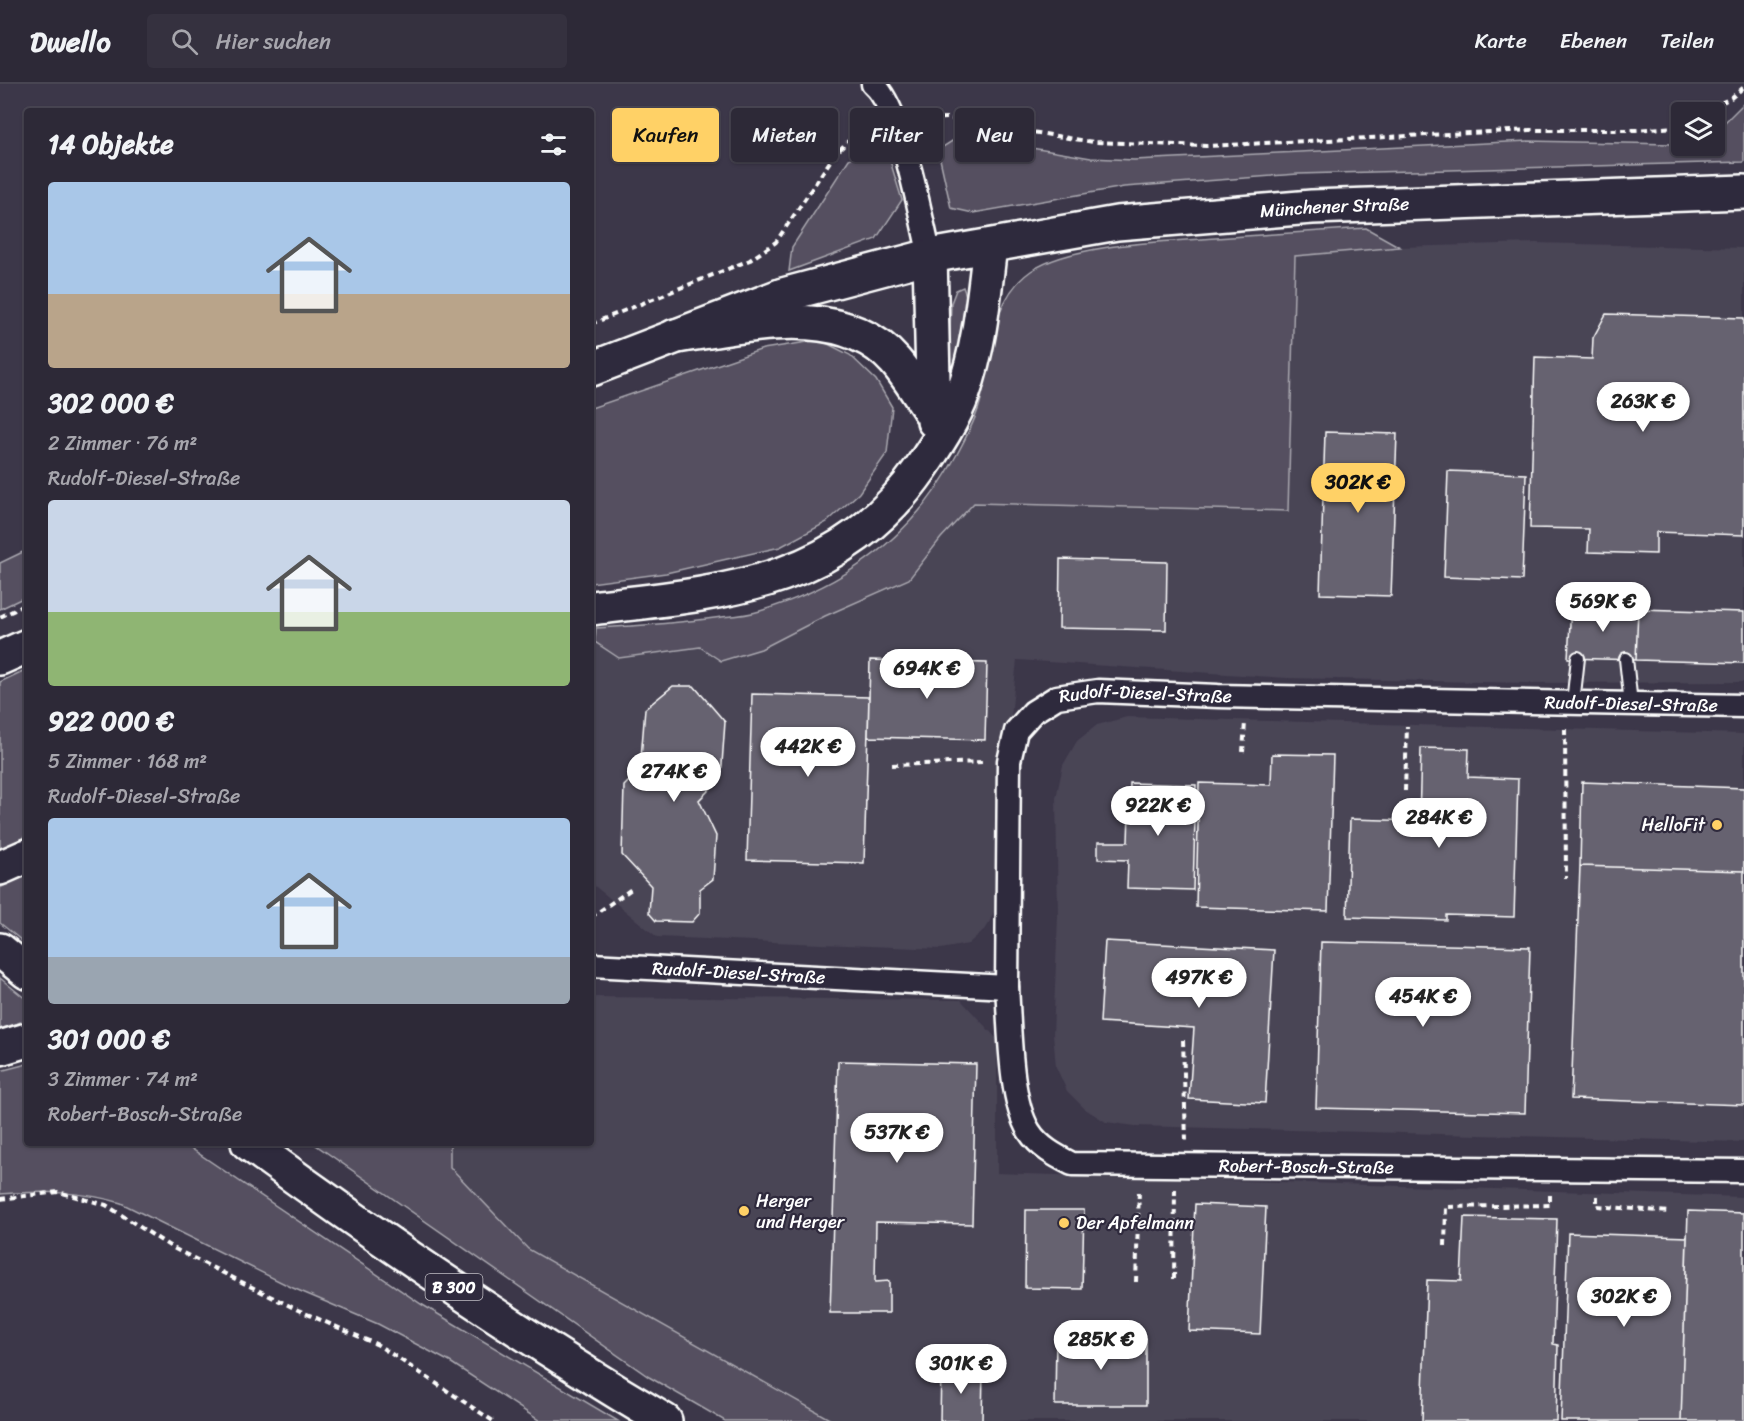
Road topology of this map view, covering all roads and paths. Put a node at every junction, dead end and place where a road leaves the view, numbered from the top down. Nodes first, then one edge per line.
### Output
1 (873, 84) edge
2 (1744, 87) edge
3 (1723, 102) edge
4 (889, 108) edge
5 (943, 118) edge
6 (1671, 127) edge
7 (850, 140) edge
8 (906, 162) edge
9 (1744, 192) edge
10 (990, 246) junction
11 (930, 256) junction
12 (594, 323) edge
13 (675, 336) junction
14 (594, 368) edge
15 (934, 418) junction
16 (932, 453) junction
17 (24, 605) edge
18 (594, 608) edge
19 (0, 617) edge
20 (24, 647) edge
21 (0, 658) edge
22 (1578, 658) dead end
23 (1626, 659) dead end
24 (1408, 700) junction
25 (1569, 702) junction
26 (1631, 704) junction
27 (1744, 705) edge
28 (1009, 761) junction
29 (892, 765) dead end
30 (1405, 791) dead end
31 (24, 857) edge
32 (0, 868) edge
33 (1566, 878) dead end
34 (633, 888) dead end
35 (594, 915) edge
36 (0, 950) edge
37 (594, 965) edge
38 (24, 970) edge
39 (1006, 987) junction
40 (1183, 1040) dead end
41 (24, 1041) edge
42 (0, 1048) edge
43 (253, 1146) edge
44 (1140, 1165) junction
45 (1181, 1166) junction
46 (1550, 1169) junction
47 (1599, 1170) junction
48 (1744, 1171) edge
49 (0, 1199) edge
50 (1670, 1212) dead end
51 (1444, 1246) dead end
52 (1174, 1279) dead end
53 (1136, 1282) dead end
54 (493, 1421) edge
55 (665, 1421) edge

1 - 4 street
2 - 3 path
5 - 6 path
7 - 12 path
8 - 11 street
9 - 10 main road, Münchener Straße
10 - 11 main road, Münchener Straße
10 - 16 main road
11 - 13 main road, Münchener Straße
11 - 15 main road
13 - 14 main road
13 - 15 main road
15 - 16 main road
16 - 18 main road
17 - 19 path
20 - 21 main road
22 - 25 lane
23 - 26 lane
24 - 25 street, Rudolf-Diesel-Straße
24 - 28 street, Rudolf-Diesel-Straße
24 - 30 path
25 - 26 street, Rudolf-Diesel-Straße
25 - 33 path
26 - 27 street, Rudolf-Diesel-Straße
28 - 29 path
28 - 39 street, Rudolf-Diesel-Straße
31 - 32 main road
34 - 35 path
36 - 38 main road
37 - 39 street, Rudolf-Diesel-Straße
39 - 44 street, Robert-Bosch-Straße
40 - 45 path
41 - 42 main road
43 - 55 main road, B 300
44 - 45 street, Robert-Bosch-Straße
44 - 53 path
45 - 46 street, Robert-Bosch-Straße
45 - 52 path
46 - 47 street, Robert-Bosch-Straße
46 - 51 path
47 - 48 street, Robert-Bosch-Straße
47 - 50 path
49 - 54 path

